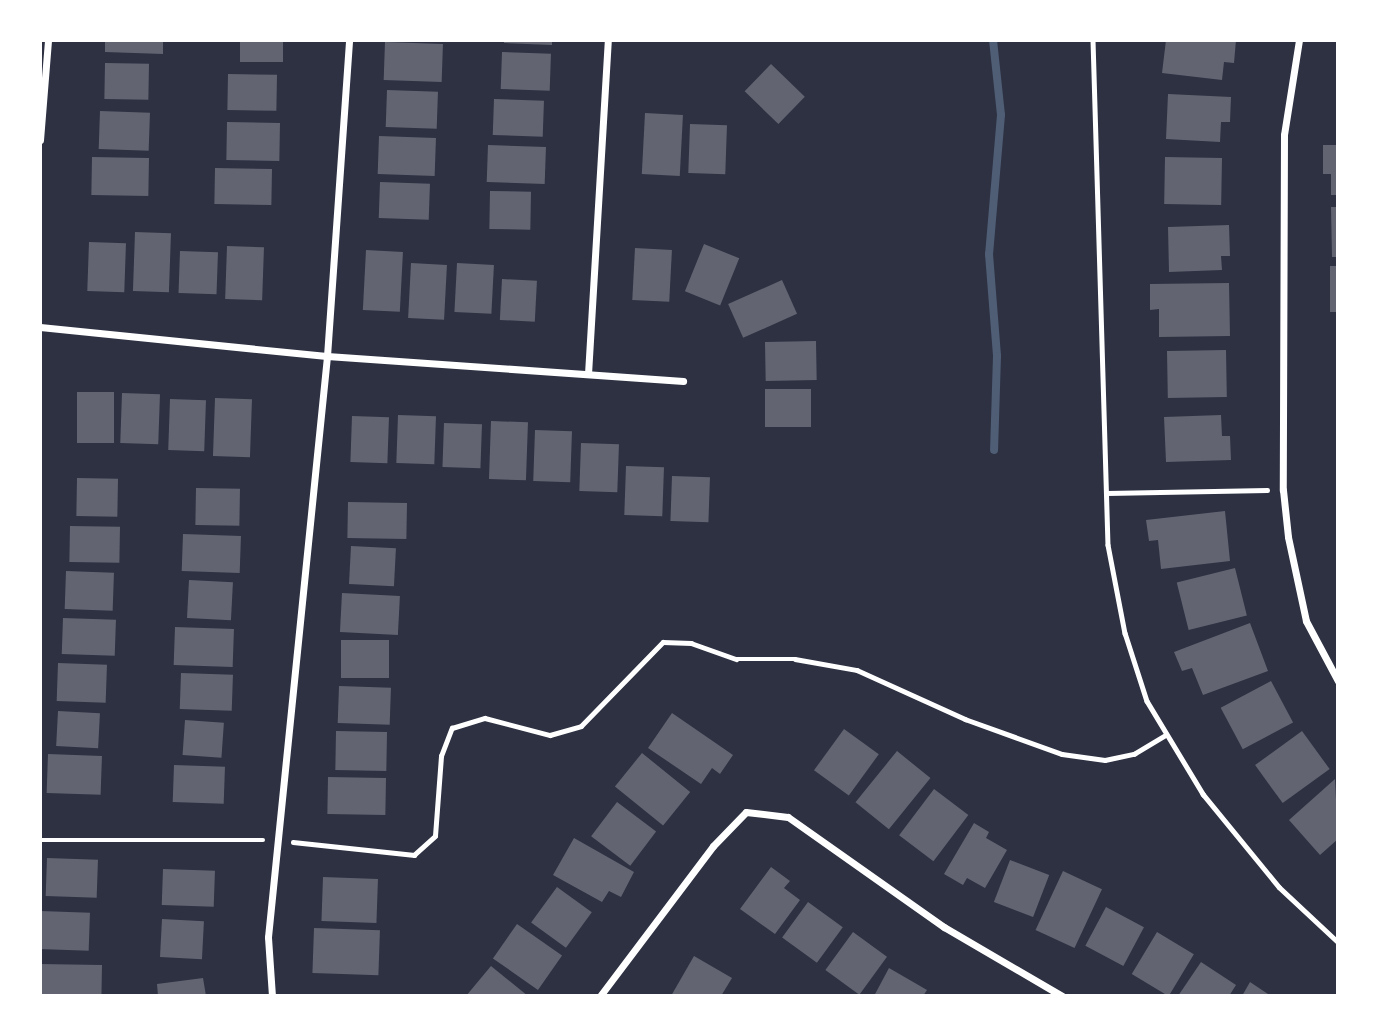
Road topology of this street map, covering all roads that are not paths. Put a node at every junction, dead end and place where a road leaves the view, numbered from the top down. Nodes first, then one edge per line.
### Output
1 (48, 40) edge
2 (349, 40) edge
3 (608, 40) edge
4 (1299, 40) edge
5 (44, 50) edge
6 (40, 140) edge
7 (40, 327) edge
8 (327, 356) junction
9 (588, 374) junction
10 (683, 380) dead end
11 (1338, 681) edge
12 (272, 996) edge
13 (600, 996) edge
14 (1062, 996) edge

1 - 5 street
2 - 8 street
3 - 9 street
4 - 11 street
5 - 6 street
7 - 8 street
8 - 9 street
8 - 12 street
9 - 10 street
13 - 14 street

